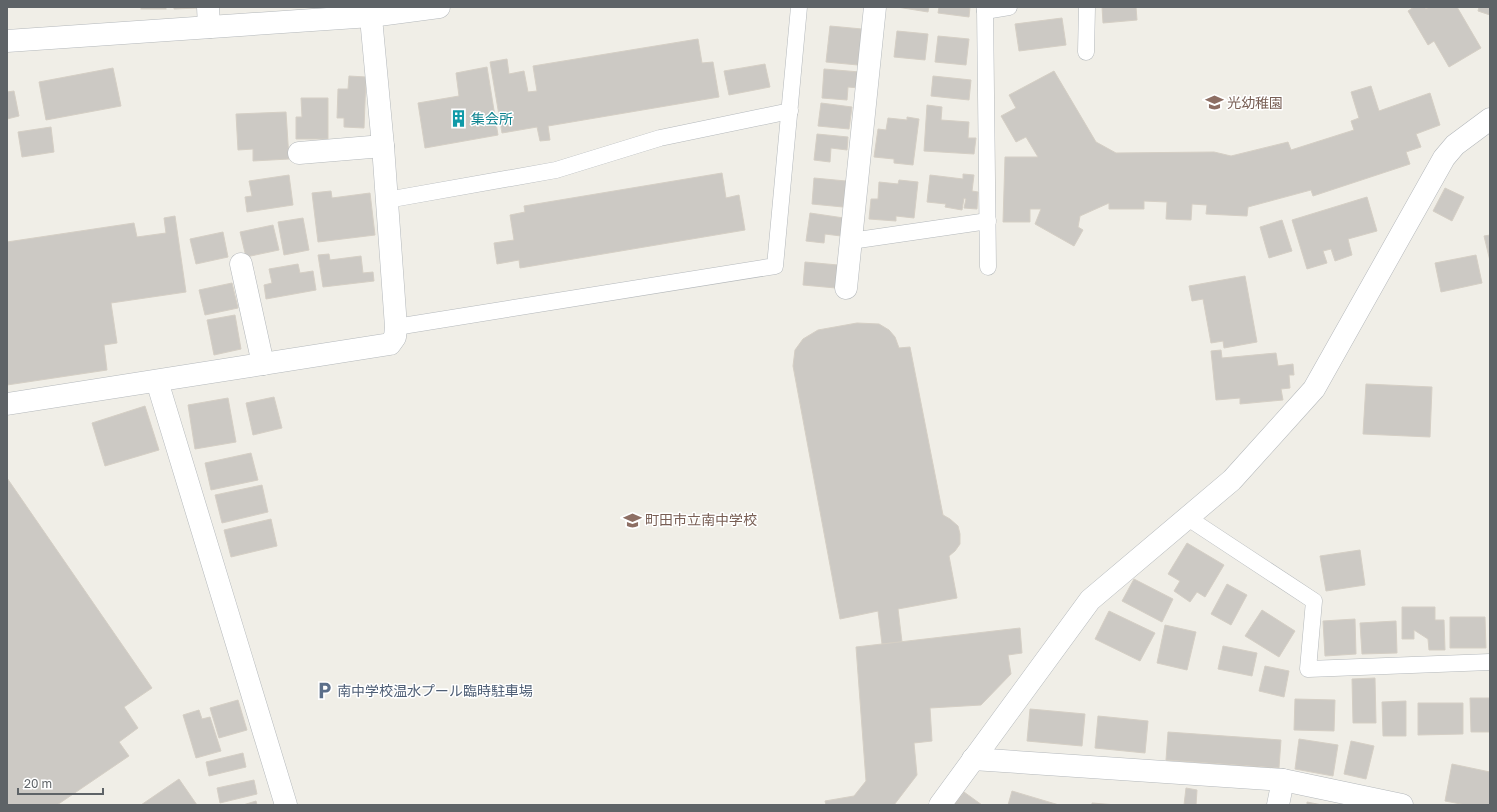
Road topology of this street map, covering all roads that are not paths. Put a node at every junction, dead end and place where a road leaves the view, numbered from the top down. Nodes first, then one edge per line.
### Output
1 (439, 7) edge
2 (799, 7) edge
3 (875, 7) edge
4 (1009, 7) edge
5 (1087, 7) edge
6 (985, 9) edge
7 (370, 11) edge
8 (208, 17) edge
9 (7, 41) edge
10 (1086, 52) dead end
11 (790, 111) junction
12 (1490, 119) edge
13 (383, 146) junction
14 (299, 153) dead end
15 (387, 200) junction
16 (988, 221) junction
17 (851, 241) junction
18 (242, 264) dead end
19 (988, 267) dead end
20 (846, 288) dead end
21 (396, 327) junction
22 (263, 364) junction
23 (157, 381) junction
24 (7, 404) edge
25 (1188, 518) junction
26 (1490, 662) edge
27 (973, 758) junction
28 (1283, 780) junction
29 (286, 805) edge
30 (940, 805) edge
31 (1278, 805) edge
32 (1402, 805) edge

1 - 7 street
2 - 11 lane
3 - 17 street
4 - 6 lane
5 - 10 lane
6 - 16 lane
7 - 8 street
7 - 13 street
8 - 9 street
11 - 15 lane
11 - 21 lane
12 - 25 street
13 - 14 street
13 - 15 street
15 - 21 street
16 - 17 lane
16 - 19 lane
17 - 20 street
18 - 22 street
21 - 22 street
22 - 23 street
23 - 24 street
23 - 29 street
25 - 26 lane
25 - 27 street
27 - 28 street
27 - 30 street
28 - 31 street
28 - 32 street

